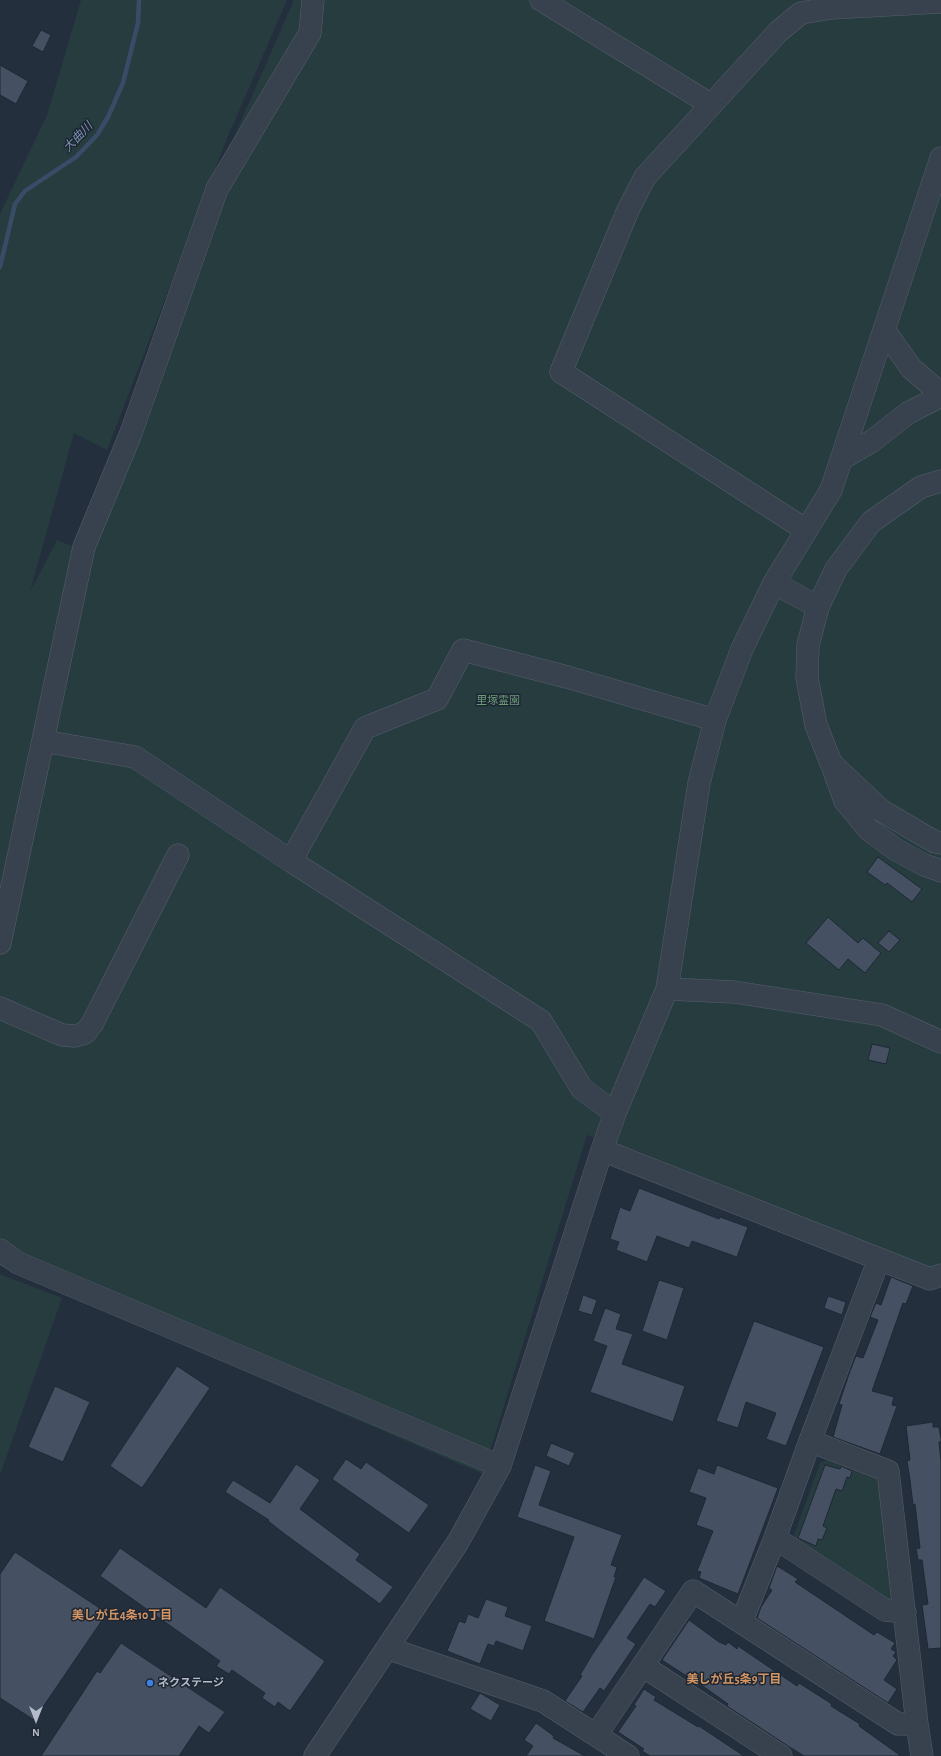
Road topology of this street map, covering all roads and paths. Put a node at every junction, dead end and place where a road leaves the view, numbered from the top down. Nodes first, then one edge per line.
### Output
1 (313, 0) edge
2 (546, 1) edge
3 (941, 2) edge
4 (710, 104) junction
5 (941, 158) edge
6 (885, 331) junction
7 (941, 395) edge
8 (843, 458) junction
9 (941, 481) edge
10 (806, 530) junction
11 (774, 583) junction
12 (818, 607) junction
13 (715, 720) junction
14 (43, 741) junction
15 (831, 763) junction
16 (938, 843) edge
17 (178, 855) dead end
18 (291, 861) junction
19 (932, 868) edge
20 (0, 943) edge
21 (666, 989) junction
22 (0, 1008) edge
23 (941, 1042) edge
24 (615, 1113) junction
25 (602, 1150) junction
26 (0, 1250) edge
27 (879, 1258) junction
28 (935, 1277) edge
29 (810, 1441) junction
30 (500, 1466) junction
31 (775, 1538) junction
32 (905, 1612) junction
33 (742, 1622) junction
34 (387, 1648) junction
35 (643, 1666) junction
36 (917, 1724) junction
37 (596, 1736) junction
38 (315, 1756) edge
39 (628, 1756) edge
40 (781, 1756) edge
41 (922, 1756) edge

1 - 14 street
2 - 4 street
3 - 4 street
4 - 10 street
5 - 6 street
6 - 7 street
6 - 8 street
7 - 8 street
8 - 10 street
9 - 12 street
10 - 11 street
11 - 12 street
11 - 13 street
12 - 15 street
13 - 18 street
13 - 21 street
14 - 18 street
14 - 20 street
15 - 16 street
15 - 19 street
16 - 19 street
17 - 22 street
18 - 24 street
21 - 23 street
21 - 24 street
24 - 25 street
25 - 27 street
25 - 30 street
26 - 30 street
27 - 28 street
27 - 29 street
29 - 31 street
29 - 32 street
30 - 34 street
31 - 32 street
31 - 33 street
32 - 36 street
33 - 35 street
33 - 36 street
34 - 37 street
34 - 38 street
35 - 37 street
35 - 40 street
36 - 41 street
37 - 39 street

